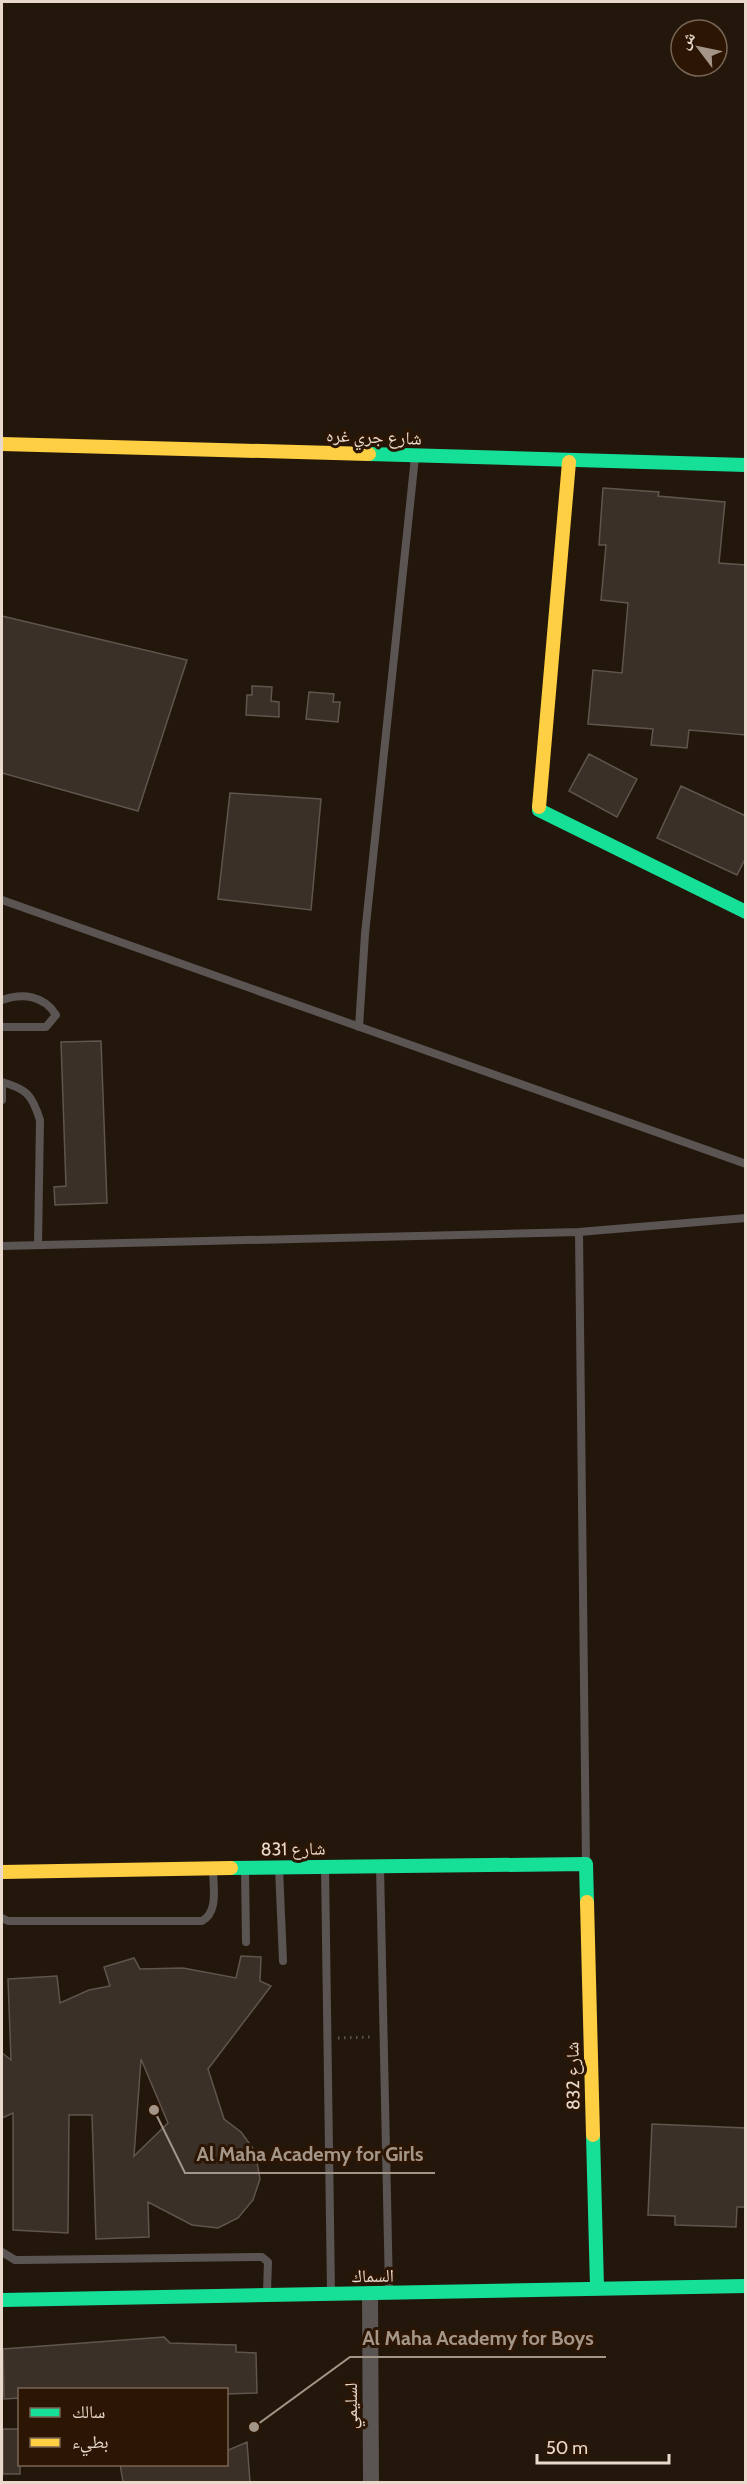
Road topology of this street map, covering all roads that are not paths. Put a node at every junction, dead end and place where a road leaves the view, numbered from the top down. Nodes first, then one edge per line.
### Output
1 (2, 444) edge
2 (415, 456) junction
3 (569, 462) junction
4 (746, 465) edge
5 (2, 900) edge
6 (746, 912) edge
7 (2, 1000) edge
8 (2, 1027) edge
9 (359, 1027) junction
10 (2, 1082) edge
11 (2, 1100) edge
12 (746, 1164) edge
13 (746, 1218) edge
14 (579, 1232) junction
15 (38, 1245) junction
16 (2, 1246) edge
17 (586, 1864) junction
18 (380, 1865) junction
19 (325, 1866) junction
20 (279, 1867) junction
21 (245, 1868) junction
22 (213, 1869) junction
23 (2, 1872) edge
24 (2, 1918) edge
25 (246, 1942) dead end
26 (283, 1961) dead end
27 (2, 2252) edge
28 (746, 2286) edge
29 (597, 2287) junction
30 (370, 2294) junction
31 (389, 2294) junction
32 (331, 2295) junction
33 (267, 2296) junction
34 (2, 2300) edge
35 (371, 2482) edge

1 - 2 street, شارع جري غره
2 - 3 street, شارع جري غره
2 - 9 lane
3 - 4 street, شارع جري غره
3 - 6 street
5 - 9 lane
7 - 8 lane
9 - 12 lane
10 - 11 lane
10 - 15 lane
13 - 14 lane
14 - 15 lane
14 - 17 lane
15 - 16 lane
17 - 18 street, شارع 831
17 - 29 street, شارع 832
18 - 19 street, شارع 831
18 - 31 lane
19 - 20 street, شارع 831
19 - 32 lane
20 - 21 street, شارع 831
20 - 26 lane
21 - 22 street, شارع 831
21 - 25 lane
22 - 23 street, شارع 831
22 - 24 lane
27 - 33 lane
28 - 29 street, السماك
29 - 31 street, السماك
30 - 31 street, السماك
30 - 32 street, السماك
30 - 35 street, لسليمي
32 - 33 street, السماك
33 - 34 street, السماك

